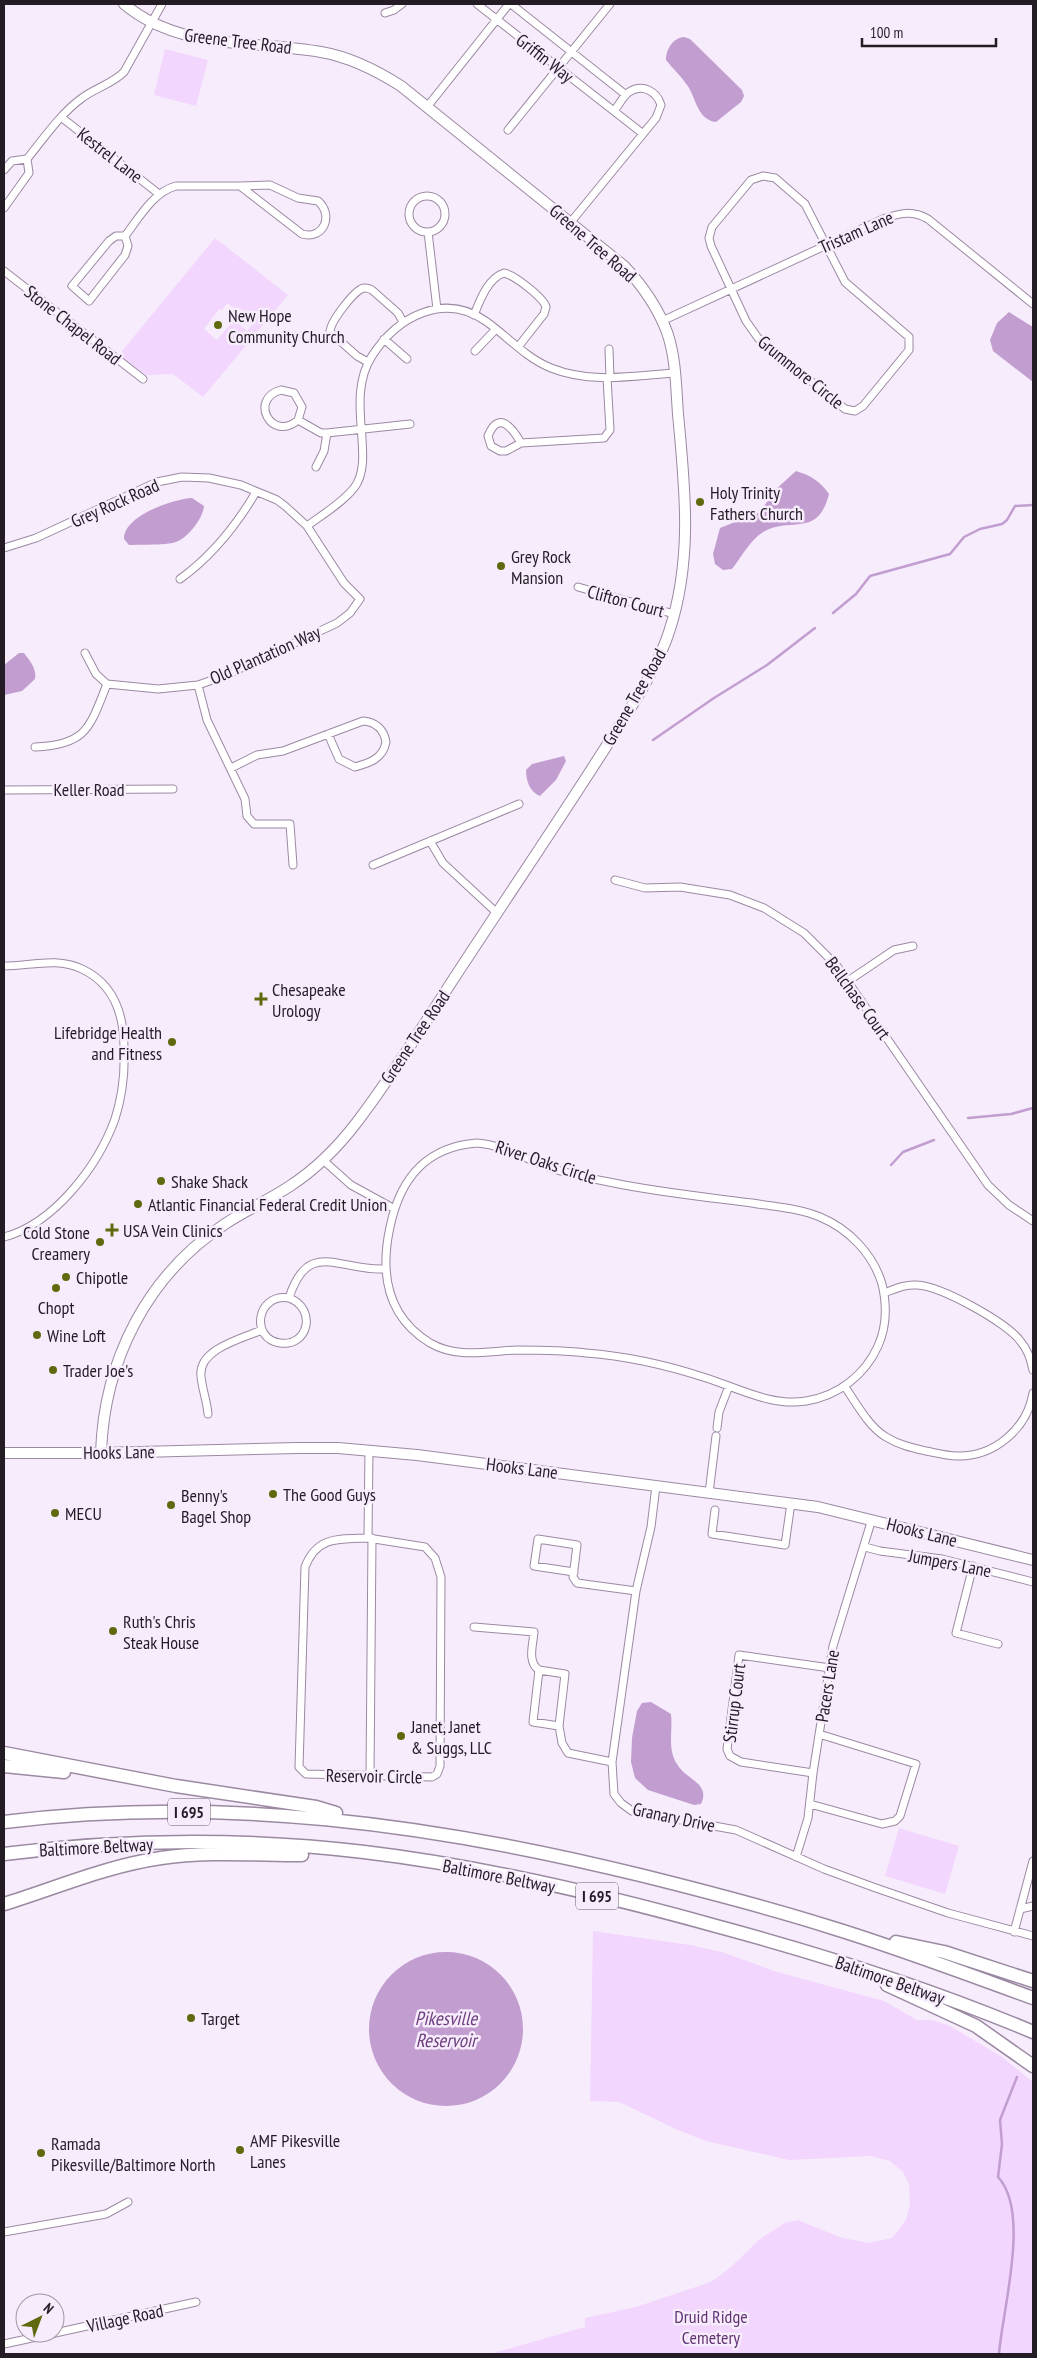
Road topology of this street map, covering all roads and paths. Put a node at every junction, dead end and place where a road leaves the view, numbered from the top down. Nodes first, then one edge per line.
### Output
1 (124, 4) edge
2 (162, 4) edge
3 (402, 4) edge
4 (477, 4) edge
5 (510, 4) edge
6 (610, 4) edge
7 (385, 13) dead end
8 (496, 20) junction
9 (152, 23) junction
10 (572, 52) junction
11 (558, 68) junction
12 (626, 95) junction
13 (427, 107) junction
14 (614, 111) junction
15 (61, 117) junction
16 (508, 130) dead end
17 (642, 133) junction
18 (27, 159) junction
19 (4, 170) edge
20 (240, 186) junction
21 (159, 194) junction
22 (4, 208) edge
23 (570, 223) junction
24 (428, 232) junction
25 (125, 236) junction
26 (826, 245) junction
27 (4, 271) edge
28 (731, 289) junction
29 (1033, 304) edge
30 (437, 308) junction
31 (474, 315) junction
32 (662, 321) junction
33 (403, 322) junction
34 (496, 329) junction
35 (384, 339) junction
36 (518, 347) junction
37 (609, 350) dead end
38 (475, 352) dead end
39 (407, 359) dead end
40 (368, 362) junction
41 (674, 373) junction
42 (609, 378) junction
43 (143, 379) dead end
44 (298, 420) junction
45 (410, 424) dead end
46 (360, 430) junction
47 (327, 433) junction
48 (521, 443) junction
49 (316, 467) dead end
50 (256, 492) junction
51 (307, 526) junction
52 (4, 548) edge
53 (180, 579) dead end
54 (578, 587) dead end
55 (360, 599) joint
56 (674, 614) junction
57 (85, 653) dead end
58 (107, 684) junction
59 (198, 685) junction
60 (328, 734) junction
61 (36, 748) dead end
62 (231, 768) junction
63 (174, 789) dead end
64 (4, 790) edge
65 (519, 804) dead end
66 (430, 841) junction
67 (373, 864) dead end
68 (293, 865) dead end
69 (615, 880) dead end
70 (497, 912) junction
71 (913, 946) dead end
72 (6, 966) edge
73 (848, 981) junction
74 (323, 1160) junction
75 (393, 1208) junction
76 (1033, 1221) edge
77 (4, 1237) edge
78 (384, 1268) junction
79 (884, 1293) junction
80 (289, 1298) junction
81 (262, 1330) junction
82 (1033, 1370) edge
83 (729, 1386) junction
84 (845, 1387) junction
85 (1033, 1394) edge
86 (208, 1414) dead end
87 (370, 1450) junction
88 (4, 1452) edge
89 (101, 1453) junction
90 (656, 1486) junction
91 (709, 1493) junction
92 (792, 1503) junction
93 (715, 1510) dead end
94 (872, 1519) junction
95 (370, 1538) junction
96 (865, 1546) junction
97 (1033, 1560) edge
98 (973, 1566) junction
99 (574, 1572) junction
100 (1033, 1582) edge
101 (636, 1591) junction
102 (474, 1627) dead end
103 (998, 1644) dead end
104 (830, 1668) junction
105 (539, 1670) junction
106 (559, 1726) junction
107 (819, 1734) junction
108 (4, 1753) edge
109 (612, 1762) junction
110 (4, 1766) edge
111 (813, 1773) junction
112 (370, 1776) junction
113 (146, 1780) junction
114 (810, 1804) junction
115 (4, 1822) edge
116 (374, 1823) junction
117 (364, 1852) junction
118 (4, 1854) edge
119 (796, 1857) junction
120 (1033, 1860) edge
121 (7, 1904) edge
122 (1033, 1906) edge
123 (1020, 1909) junction
124 (834, 1928) junction
125 (1014, 1932) junction
126 (1033, 1936) edge
127 (826, 1958) junction
128 (1033, 1981) edge
129 (1033, 1998) edge
130 (1033, 2032) edge
131 (1033, 2066) edge
132 (128, 2202) dead end
133 (4, 2232) edge
134 (196, 2302) dead end
135 (65, 2331) edge

1 - 9 street, Greene Tree Road
2 - 9 street
3 - 7 street
4 - 8 street, Griffin Way
5 - 8 street
5 - 10 street, Griffin Way
6 - 10 street
8 - 11 street, Griffin Way
8 - 13 street
9 - 13 street, Greene Tree Road
9 - 15 street
10 - 11 street
10 - 12 street, Griffin Way
11 - 14 street, Griffin Way
11 - 16 street
12 - 14 street
12 - 17 street
13 - 23 street, Greene Tree Road
14 - 17 street, Griffin Way
15 - 18 street
15 - 21 street, Kestrel Lane
17 - 23 street
18 - 19 street
18 - 22 street
20 - 20 street
20 - 21 street
21 - 25 street
23 - 32 street, Greene Tree Road
24 - 24 street
24 - 30 street
25 - 25 street
26 - 28 street, Tristam Lane
26 - 28 street, Grummore Circle
26 - 28 street, Grummore Circle
26 - 29 street, Tristam Lane
27 - 43 street, Stone Chapel Road
28 - 32 street, Tristam Lane
30 - 31 street
30 - 33 street
31 - 34 street
31 - 36 street
32 - 41 street, Greene Tree Road
33 - 35 street
33 - 40 street
34 - 36 street
34 - 38 street
35 - 39 street
35 - 40 street
36 - 42 street
37 - 42 street
40 - 46 street
41 - 42 street
41 - 56 street, Greene Tree Road
42 - 48 street
44 - 44 street
44 - 47 street
45 - 46 street
46 - 47 street
46 - 51 street
47 - 49 street
48 - 48 street
50 - 51 street, Grey Rock Road
50 - 52 street, Grey Rock Road
50 - 53 street
51 - 55 street, Grey Rock Road
54 - 56 street, Clifton Court
55 - 59 street, Old Plantation Way
56 - 70 street, Greene Tree Road
57 - 58 street
58 - 59 street, Old Plantation Way
58 - 61 street
59 - 62 street
60 - 60 street
60 - 62 street
62 - 68 street
63 - 64 street, Keller Road
65 - 66 street
66 - 67 street
66 - 70 street
69 - 73 street, Bellchase Court
70 - 74 street, Greene Tree Road
71 - 73 street
72 - 77 street
73 - 76 street, Bellchase Court
74 - 75 street
74 - 89 street, Greene Tree Road
75 - 78 street, River Oaks Circle
75 - 79 street, River Oaks Circle
78 - 80 street
78 - 83 street, River Oaks Circle
79 - 82 street
79 - 84 street, River Oaks Circle
80 - 81 street
80 - 81 street
81 - 86 street
83 - 84 street, River Oaks Circle
83 - 91 street
84 - 85 street
87 - 89 street, Hooks Lane
87 - 90 street, Hooks Lane
87 - 95 street
88 - 89 street, Hooks Lane
90 - 91 street, Hooks Lane
90 - 101 street, Granary Drive
91 - 92 street, Hooks Lane
92 - 93 street
92 - 94 street, Hooks Lane
94 - 96 street, Pacers Lane
94 - 97 street, Hooks Lane
95 - 112 street
95 - 112 street, Reservoir Circle
95 - 112 street, Reservoir Circle
96 - 98 street, Jumpers Lane
96 - 104 street, Pacers Lane
98 - 100 street, Jumpers Lane
98 - 103 street
99 - 99 street
99 - 101 street
101 - 109 street, Granary Drive
102 - 105 street
104 - 107 street, Pacers Lane
104 - 111 street, Stirrup Court
105 - 106 street
105 - 106 street
106 - 109 street
107 - 111 street, Pacers Lane
107 - 114 street
108 - 113 highway
109 - 119 street, Granary Drive
110 - 113 highway
111 - 114 street, Pacers Lane
113 - 116 highway
114 - 119 street, Pacers Lane
115 - 116 highway, Baltimore Beltway / I 695
116 - 124 highway, Baltimore Beltway / I 695
117 - 118 highway, Baltimore Beltway / I 695
117 - 121 highway
117 - 127 highway, Baltimore Beltway / I 695
119 - 125 street, Granary Drive
120 - 123 street
122 - 123 street
123 - 125 street
124 - 128 highway
124 - 129 highway, Baltimore Beltway / I 695
125 - 126 street, Granary Drive
127 - 130 highway, Baltimore Beltway / I 695
127 - 131 highway
132 - 133 street
134 - 135 street, Village Road

